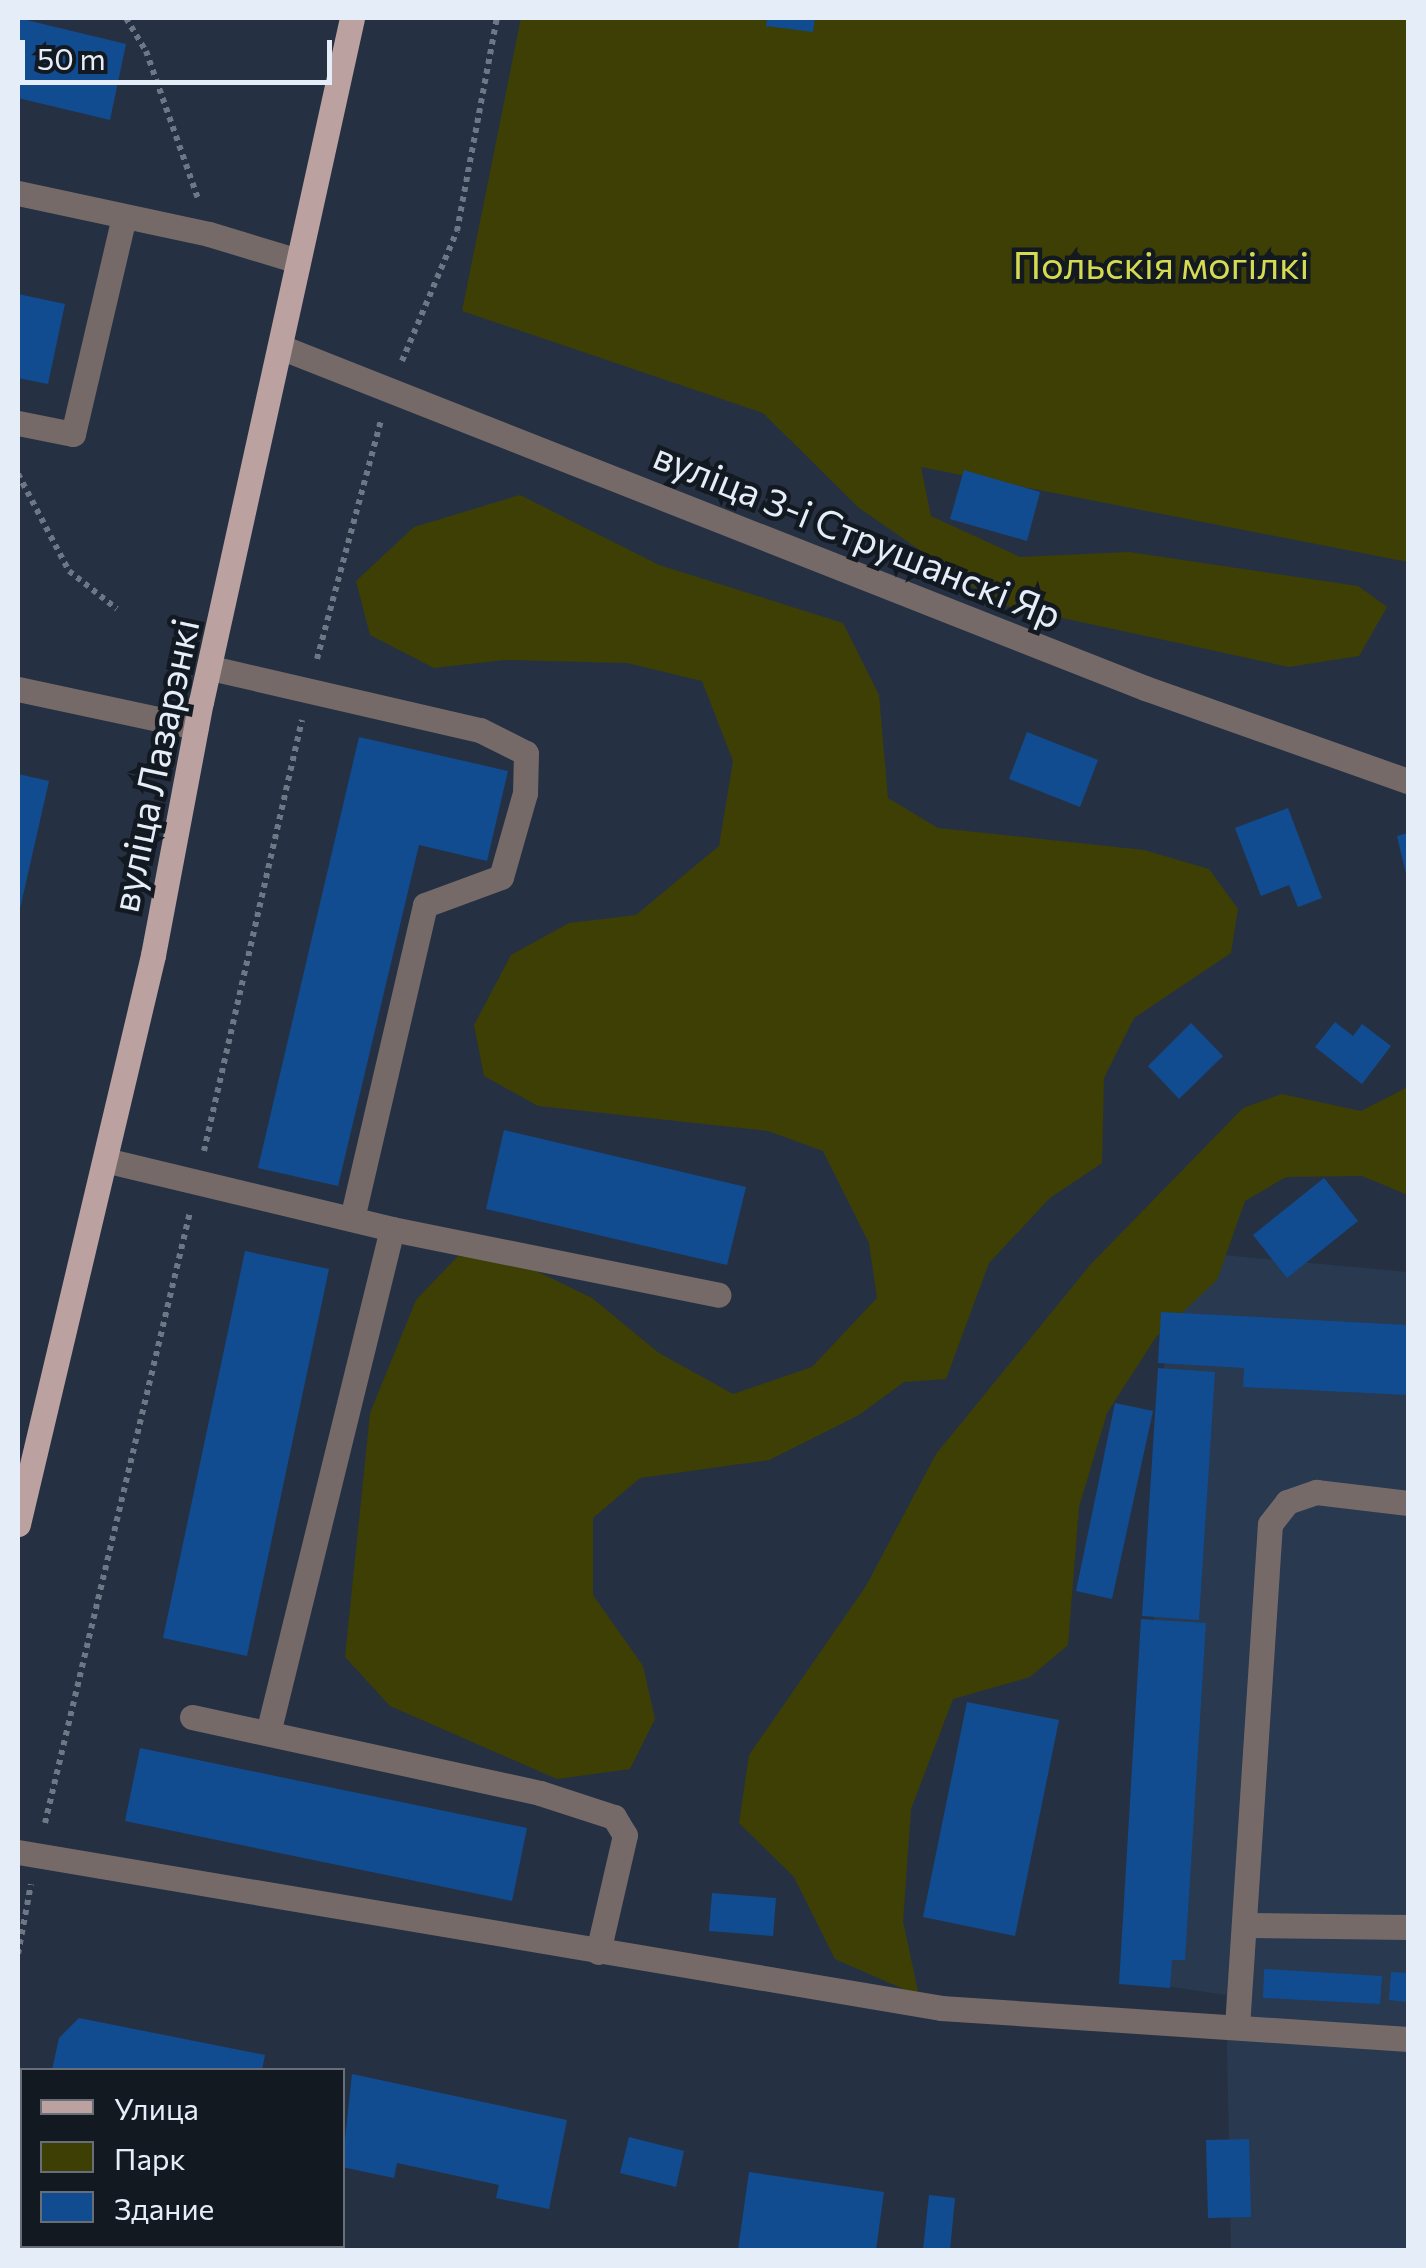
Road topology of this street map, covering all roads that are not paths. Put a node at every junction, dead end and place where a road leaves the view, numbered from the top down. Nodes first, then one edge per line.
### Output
1 (352, 18) edge
2 (18, 192) edge
3 (124, 217) junction
4 (298, 261) junction
5 (283, 348) junction
6 (18, 423) edge
7 (211, 668) junction
8 (18, 689) edge
9 (196, 727) junction
10 (1408, 782) edge
11 (105, 1160) junction
12 (352, 1219) junction
13 (392, 1228) junction
14 (718, 1296) dead end
15 (1408, 1502) edge
16 (18, 1524) edge
17 (192, 1717) dead end
18 (268, 1734) junction
19 (27, 1854) edge
20 (1246, 1925) junction
21 (1408, 1926) edge
22 (598, 1952) junction
23 (1237, 2027) junction
24 (1408, 2039) edge

1 - 4 main road, вуліца Лазарэнкі
2 - 3 street
3 - 4 street
3 - 6 street
4 - 5 main road, вуліца Лазарэнкі
5 - 7 main road, вуліца Лазарэнкі
5 - 10 street, вуліца 3-і Струшанскі Яр
7 - 9 main road, вуліца Лазарэнкі
7 - 12 street
8 - 9 street
9 - 11 main road, вуліца Лазарэнкі
11 - 12 street
11 - 16 main road, вуліца Лазарэнкі
12 - 13 street
13 - 14 street
13 - 18 street
15 - 20 street
17 - 18 street
18 - 22 street
19 - 22 street
20 - 21 street
20 - 23 street
22 - 23 street
23 - 24 street

